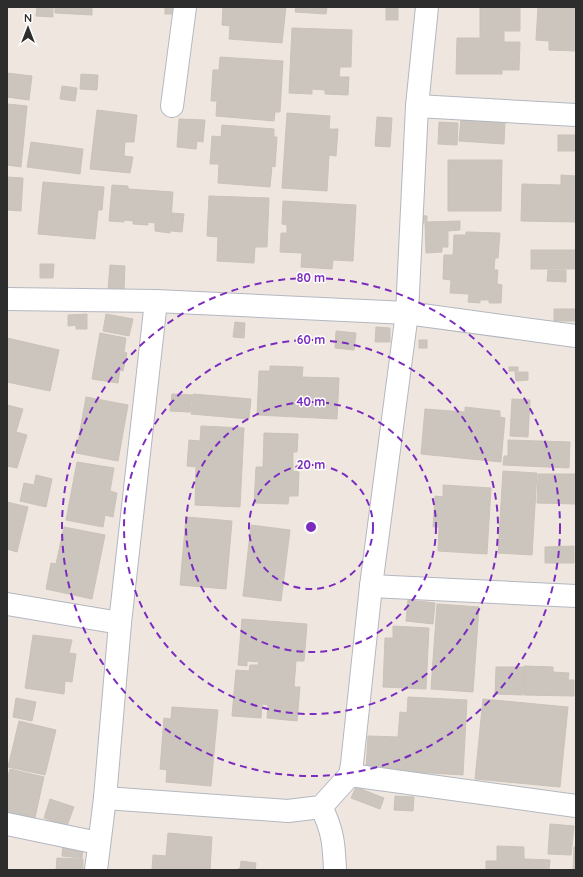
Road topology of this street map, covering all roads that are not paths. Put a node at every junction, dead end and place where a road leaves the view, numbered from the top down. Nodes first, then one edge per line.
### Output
1 (185, 7) edge
2 (426, 7) edge
3 (172, 106) dead end
4 (417, 106) junction
5 (576, 115) edge
6 (7, 299) edge
7 (156, 301) junction
8 (407, 313) junction
9 (576, 336) edge
10 (371, 586) junction
11 (576, 596) edge
12 (7, 604) edge
13 (120, 623) junction
14 (350, 775) junction
15 (105, 798) junction
16 (576, 806) edge
17 (321, 807) junction
18 (7, 824) edge
19 (98, 843) junction
20 (96, 870) edge
21 (335, 870) edge

1 - 3 street
2 - 4 street
4 - 5 street
4 - 8 street
6 - 7 street
7 - 8 street
7 - 13 street
8 - 9 street
8 - 10 street
10 - 11 street
10 - 14 street
12 - 13 street
13 - 15 street
14 - 16 street
14 - 17 street
15 - 17 street
15 - 19 street
17 - 21 street
18 - 19 street
19 - 20 street

